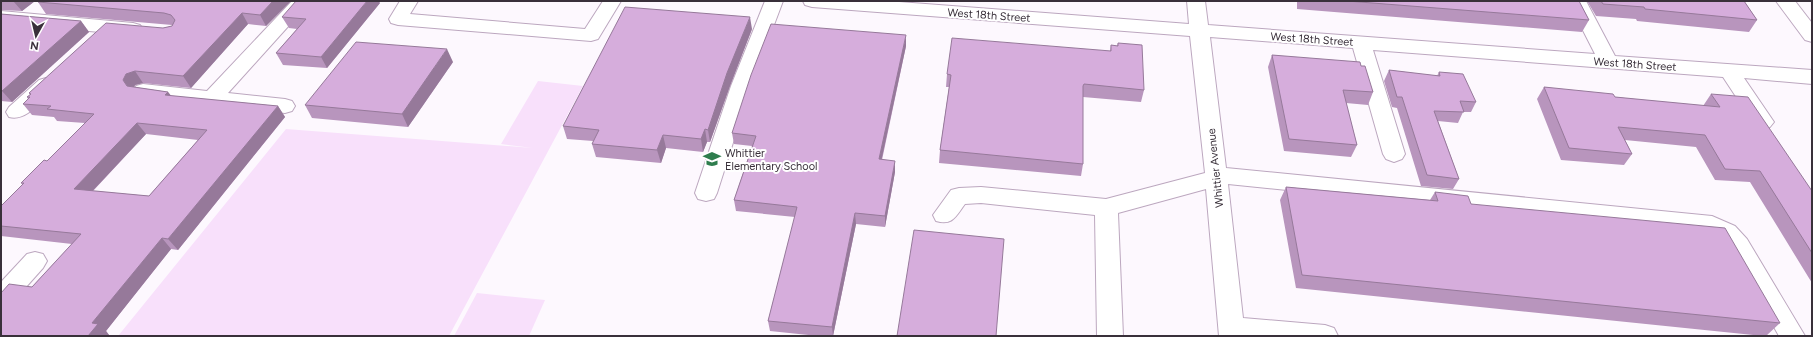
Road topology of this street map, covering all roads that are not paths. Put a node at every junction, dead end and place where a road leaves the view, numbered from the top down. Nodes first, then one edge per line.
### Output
1 (302, 1) edge
2 (409, 1) edge
3 (612, 1) edge
4 (774, 1) edge
5 (812, 1) edge
6 (1196, 1) edge
7 (1577, 1) edge
8 (1785, 1) edge
9 (905, 5) edge
10 (42, 6) edge
11 (1, 17) edge
12 (26, 19) junction
13 (109, 27) junction
14 (148, 30) edge
15 (1200, 31) junction
16 (1812, 36) edge
17 (92, 43) edge
18 (1361, 43) junction
19 (1609, 62) junction
20 (1729, 71) junction
21 (56, 75) edge
22 (1812, 77) edge
23 (142, 91) edge
24 (212, 98) junction
25 (285, 106) dead end
26 (16, 112) dead end
27 (1773, 138) edge
28 (1394, 154) dead end
29 (1216, 177) junction
30 (706, 193) dead end
31 (1106, 208) junction
32 (944, 215) dead end
33 (35, 261) dead end
34 (1, 298) edge
35 (1232, 332) edge
36 (1110, 336) edge
37 (1325, 336) edge
38 (1792, 336) edge

1 - 24 street
2 - 3 street
4 - 30 street
5 - 9 street, West 18th Street
6 - 15 street, Whittier Avenue
7 - 19 street
8 - 16 street
9 - 15 street, West 18th Street
10 - 12 street
11 - 12 street
12 - 13 street
13 - 14 street
13 - 17 street
15 - 18 street, West 18th Street
15 - 29 street, Whittier Avenue
18 - 19 street, West 18th Street
18 - 28 street
19 - 20 street, West 18th Street
20 - 22 street, West 18th Street
20 - 27 street
21 - 26 street
23 - 24 street
24 - 25 street
29 - 31 street
29 - 35 street, Whittier Avenue
29 - 38 street
31 - 32 street
31 - 36 street
33 - 34 street
35 - 37 street

